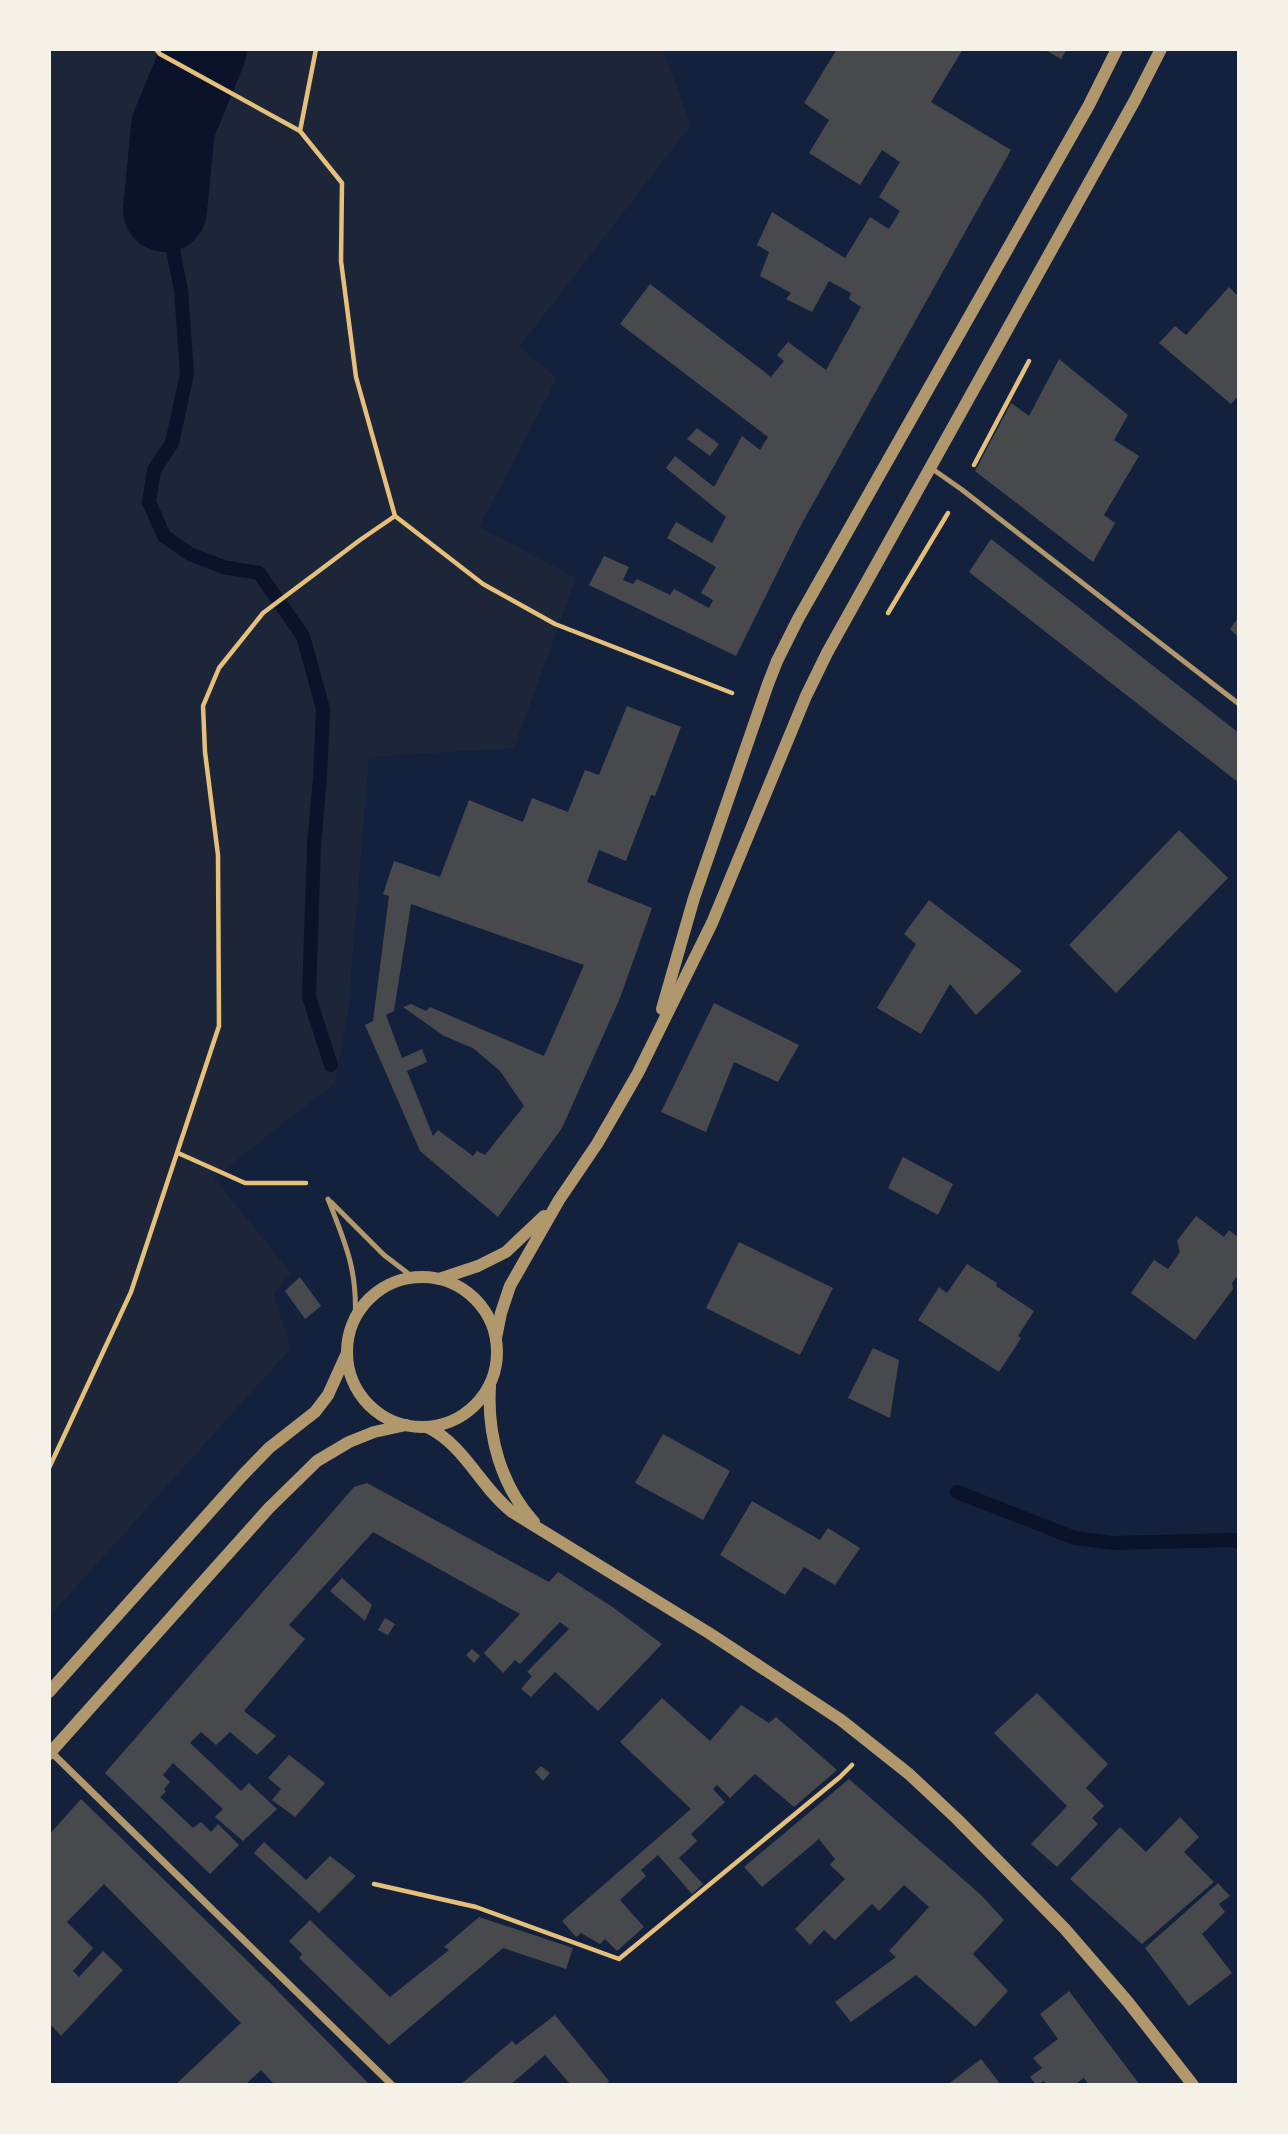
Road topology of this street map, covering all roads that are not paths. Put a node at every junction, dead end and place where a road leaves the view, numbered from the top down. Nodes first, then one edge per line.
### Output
1 (1117, 49) edge
2 (1161, 49) edge
3 (930, 467) junction
4 (1239, 704) edge
5 (652, 1041) junction
6 (559, 1200) junction
7 (414, 1278) junction
8 (439, 1279) junction
9 (355, 1319) junction
10 (496, 1338) junction
11 (348, 1350) junction
12 (491, 1383) junction
13 (407, 1425) junction
14 (427, 1427) junction
15 (542, 1530) junction
16 (49, 1692) edge
17 (50, 1753) edge
18 (391, 2085) edge
19 (1193, 2085) edge

1 - 5 street
2 - 3 street
3 - 4 lane
3 - 5 street
5 - 6 street
6 - 8 street
6 - 10 street
7 - 8 street
7 - 9 street
7 - 9 lane
8 - 10 street
9 - 11 street
10 - 12 street
11 - 13 street
11 - 16 street
12 - 14 street
12 - 15 street
13 - 14 street
13 - 17 street
14 - 15 street
15 - 19 street
17 - 18 street

